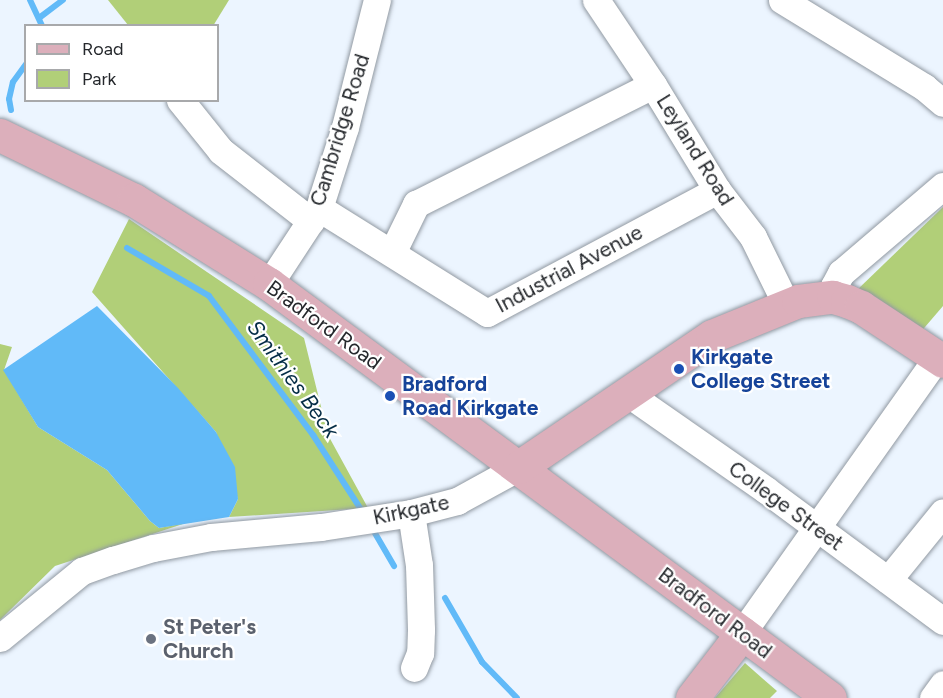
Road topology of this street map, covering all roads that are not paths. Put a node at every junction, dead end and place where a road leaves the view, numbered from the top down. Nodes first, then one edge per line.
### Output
1 (376, 0) edge
2 (596, 0) edge
3 (782, 0) edge
4 (653, 85) junction
5 (182, 102) edge
6 (943, 103) edge
7 (0, 135) edge
8 (943, 186) edge
9 (717, 190) junction
10 (315, 214) junction
11 (393, 253) junction
12 (268, 284) junction
13 (833, 297) junction
14 (786, 304) junction
15 (940, 360) edge
16 (627, 393) junction
17 (519, 467) junction
18 (943, 512) edge
19 (411, 513) junction
20 (816, 526) junction
21 (888, 580) junction
22 (943, 621) edge
23 (742, 633) junction
24 (0, 638) edge
25 (414, 668) dead end
26 (943, 684) edge
27 (693, 698) edge
28 (830, 698) edge
29 (933, 698) edge

1 - 10 street, Cambridge Road
2 - 4 street, Leyland Road
3 - 6 street
4 - 9 street, Leyland Road
4 - 11 street
5 - 10 street, Industrial Avenue
7 - 12 main road, Bradford Road
8 - 13 street
9 - 11 street, Industrial Avenue
9 - 14 street, Leyland Road
10 - 11 street, Industrial Avenue
10 - 12 street, Cambridge Road
12 - 17 main road, Bradford Road
13 - 14 main road, Kirkgate
13 - 15 main road
14 - 16 main road, Kirkgate
15 - 20 street
16 - 17 main road, Kirkgate
16 - 20 street, College Street
17 - 19 street, Kirkgate
17 - 23 main road, Bradford Road
18 - 21 street
19 - 24 street, Kirkgate
19 - 25 street
20 - 21 street, College Street
20 - 23 street
21 - 22 street, College Street
23 - 27 main road
23 - 28 main road, Bradford Road
26 - 29 street

